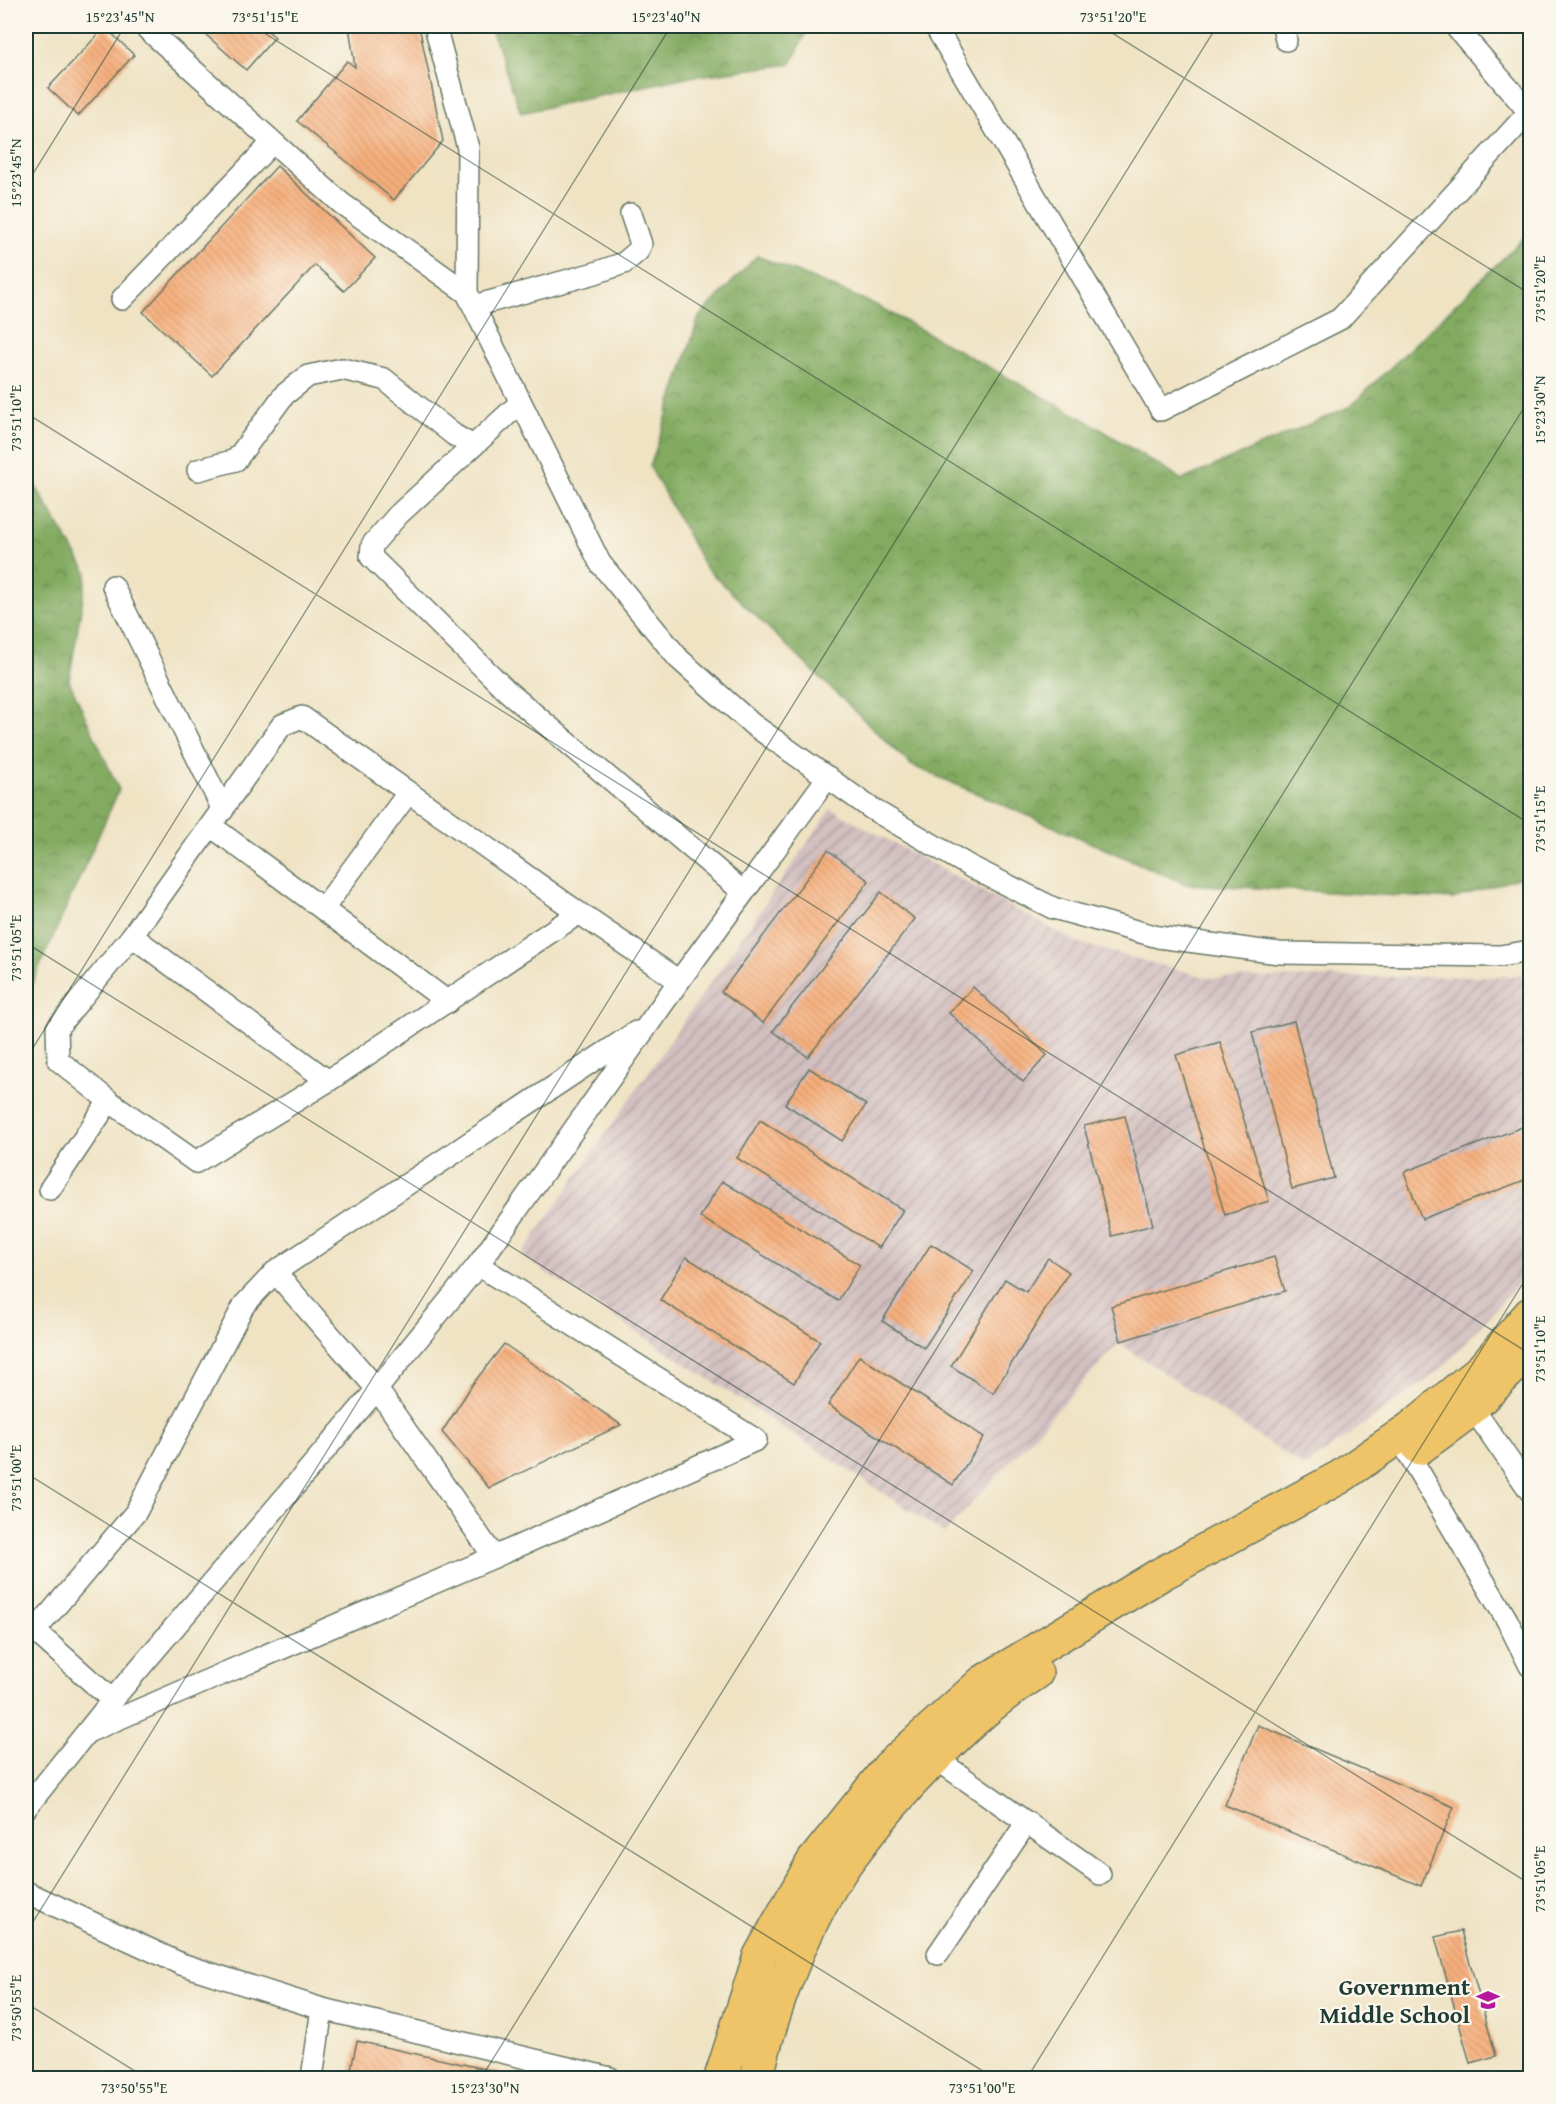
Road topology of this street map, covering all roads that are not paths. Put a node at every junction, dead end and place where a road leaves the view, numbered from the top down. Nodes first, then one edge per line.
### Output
1 (144, 26) edge
2 (435, 26) edge
3 (935, 26) edge
4 (1455, 26) edge
5 (272, 143) junction
6 (631, 214) dead end
7 (122, 299) dead end
8 (471, 300) junction
9 (520, 403) junction
10 (473, 446) junction
11 (198, 470) dead end
12 (113, 586) dead end
13 (828, 777) junction
14 (408, 793) junction
15 (217, 818) junction
16 (743, 892) junction
17 (323, 909) junction
18 (579, 914) junction
19 (132, 936) junction
20 (1530, 951) edge
21 (678, 981) junction
22 (448, 1002) junction
23 (647, 1025) junction
24 (328, 1081) junction
25 (109, 1101) junction
26 (50, 1189) dead end
27 (478, 1264) junction
28 (275, 1272) junction
29 (1530, 1314) edge
30 (1530, 1351) edge
31 (377, 1389) junction
32 (1472, 1407) junction
33 (1409, 1455) junction
34 (1530, 1491) edge
35 (494, 1557) junction
36 (1530, 1666) edge
37 (112, 1700) junction
38 (86, 1732) junction
39 (935, 1758) junction
40 (26, 1808) edge
41 (1027, 1822) junction
42 (1100, 1874) dead end
43 (26, 1892) edge
44 (938, 1954) dead end
45 (322, 2010) junction
46 (312, 2079) edge
47 (610, 2079) edge
48 (722, 2079) edge
49 (757, 2079) edge

1 - 5 street
2 - 8 street
3 - 4 street
5 - 7 street
5 - 8 street
6 - 8 street
8 - 9 street
9 - 10 street
9 - 13 street
10 - 11 street
10 - 16 street
12 - 15 street
13 - 16 street
13 - 20 street
14 - 15 street
14 - 17 street
14 - 18 street
15 - 17 street
15 - 19 street
16 - 21 street
17 - 22 street
18 - 21 street
18 - 22 street
19 - 24 street
19 - 25 street
21 - 23 street
22 - 24 street
23 - 27 street
23 - 28 street
24 - 25 street
25 - 26 street
27 - 31 street
27 - 35 street
28 - 31 street
28 - 37 street
29 - 48 highway
30 - 32 highway
31 - 35 street
31 - 37 street
32 - 33 highway
32 - 34 street
33 - 36 street
33 - 39 highway
35 - 38 street
37 - 38 street
38 - 40 street
39 - 41 street
39 - 49 highway
41 - 42 street
41 - 44 street
43 - 45 street
45 - 46 street
45 - 47 street

